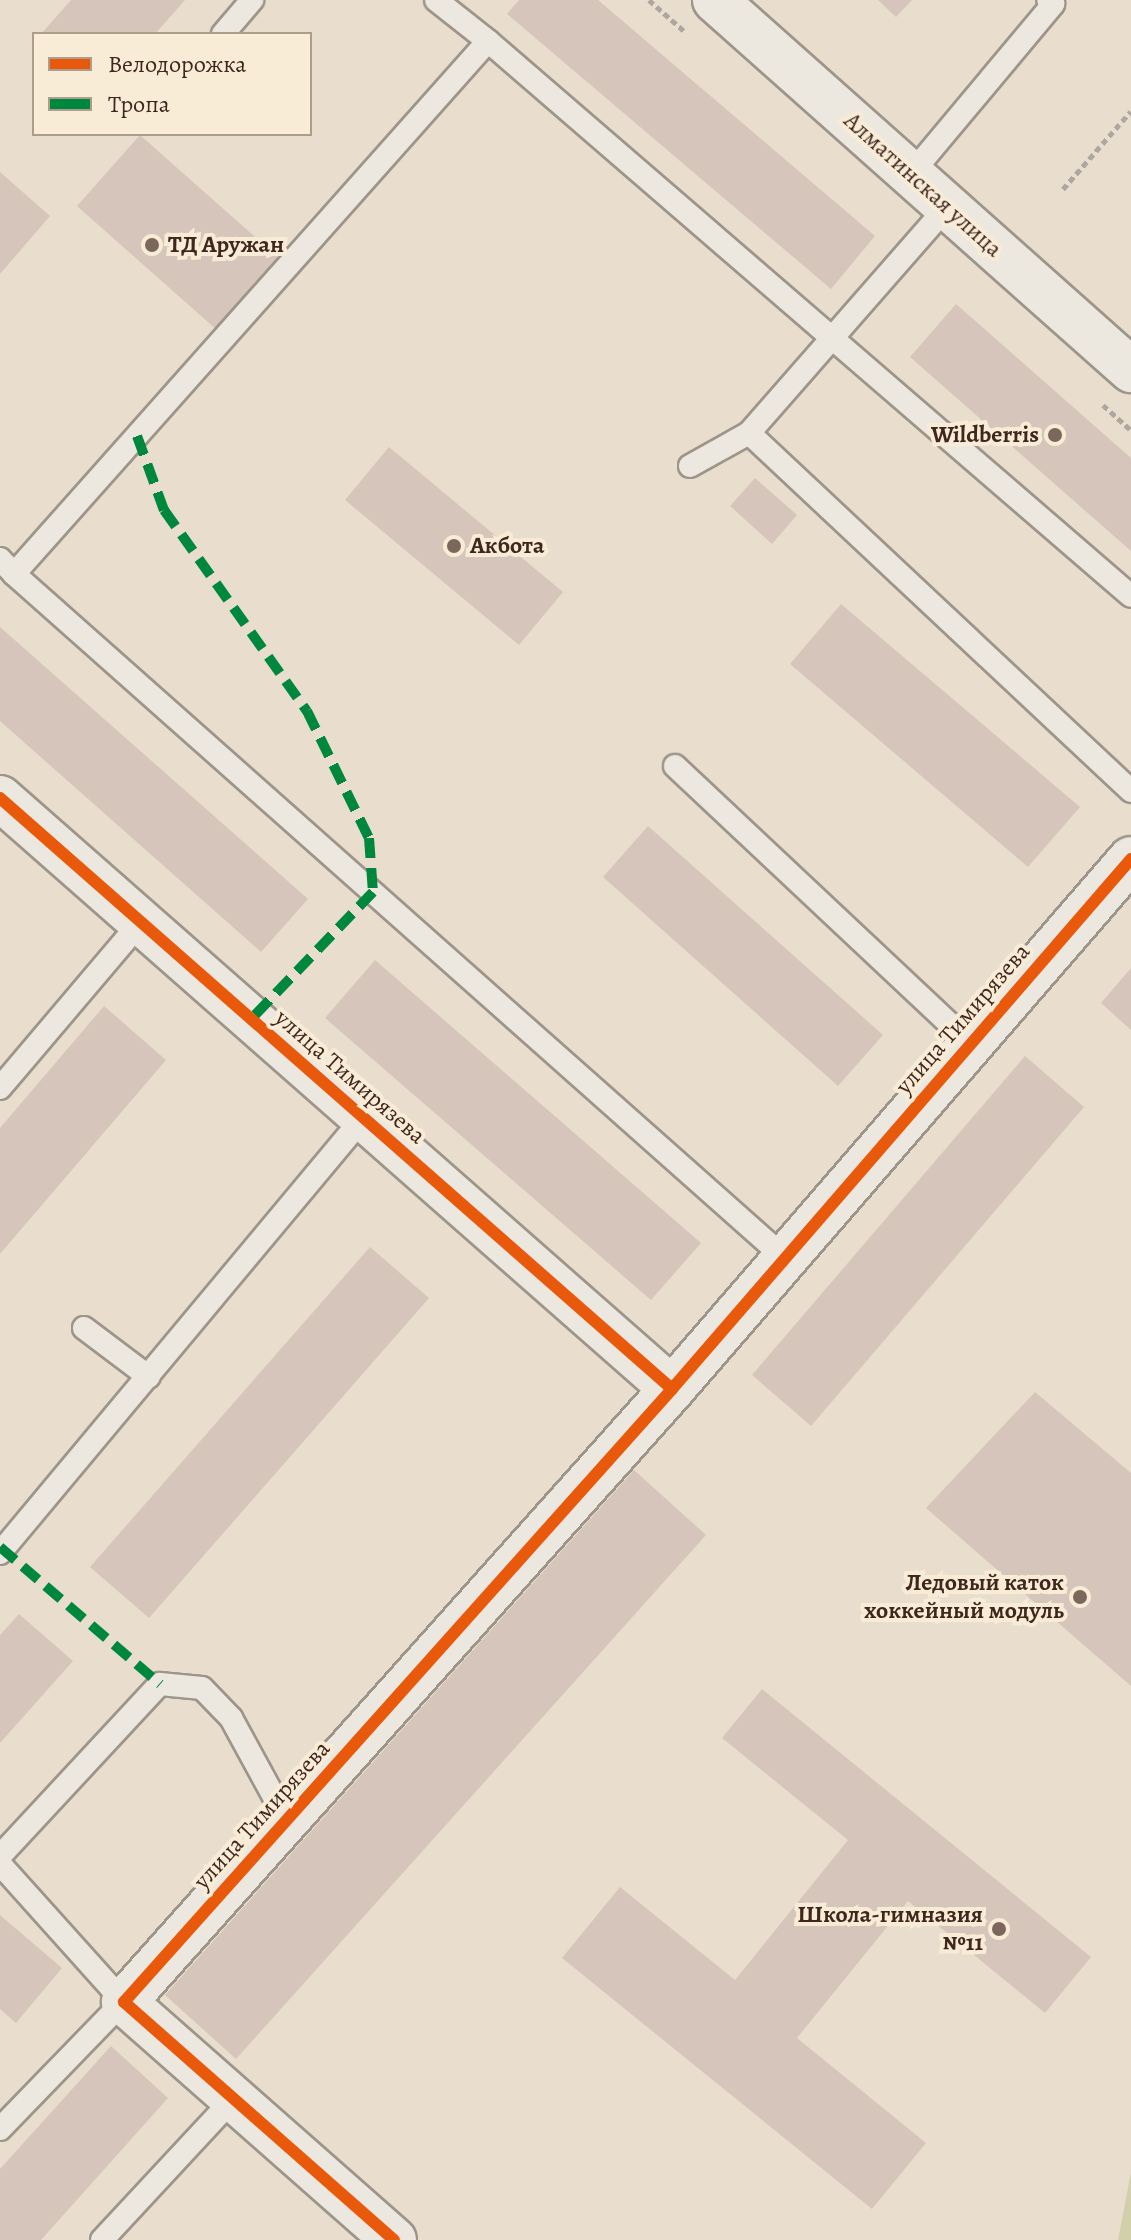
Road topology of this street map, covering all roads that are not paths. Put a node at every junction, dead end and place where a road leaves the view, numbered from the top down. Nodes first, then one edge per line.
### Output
1 (252, 0) edge
2 (715, 0) edge
3 (1053, 1) edge
4 (447, 3) edge
5 (225, 32) edge
6 (488, 41) junction
7 (911, 174) junction
8 (947, 207) junction
9 (832, 338) junction
10 (1131, 370) edge
11 (749, 433) junction
12 (690, 466) dead end
13 (7, 567) edge
14 (1131, 596) edge
15 (675, 766) dead end
16 (1131, 791) edge
17 (0, 798) edge
18 (1131, 859) edge
19 (141, 922) junction
20 (971, 1044) junction
21 (0, 1088) edge
22 (363, 1118) junction
23 (785, 1258) junction
24 (84, 1328) dead end
25 (149, 1377) junction
26 (672, 1389) junction
27 (0, 1553) edge
28 (285, 1817) junction
29 (0, 1856) edge
30 (0, 1864) edge
31 (124, 2002) junction
32 (234, 2098) junction
33 (0, 2129) edge
34 (102, 2240) edge
35 (394, 2240) edge

1 - 5 lane
2 - 7 street, Алматинская улица
3 - 7 lane
4 - 6 lane
6 - 9 lane
6 - 13 lane
7 - 8 street, Алматинская улица
8 - 9 lane
8 - 10 street, Алматинская улица
9 - 11 lane
9 - 14 lane
11 - 12 lane
11 - 16 lane
13 - 23 lane
15 - 20 lane
17 - 19 street, улица Тимирязева
18 - 20 street, улица Тимирязева
19 - 21 lane
19 - 22 street, улица Тимирязева
20 - 23 street, улица Тимирязева
22 - 25 lane
22 - 26 street, улица Тимирязева
23 - 26 street, улица Тимирязева
24 - 25 lane
25 - 27 lane
26 - 28 lane
26 - 31 street, улица Тимирязева
28 - 29 lane
28 - 31 lane
30 - 31 lane
31 - 32 street
31 - 33 lane
32 - 34 lane
32 - 35 street

